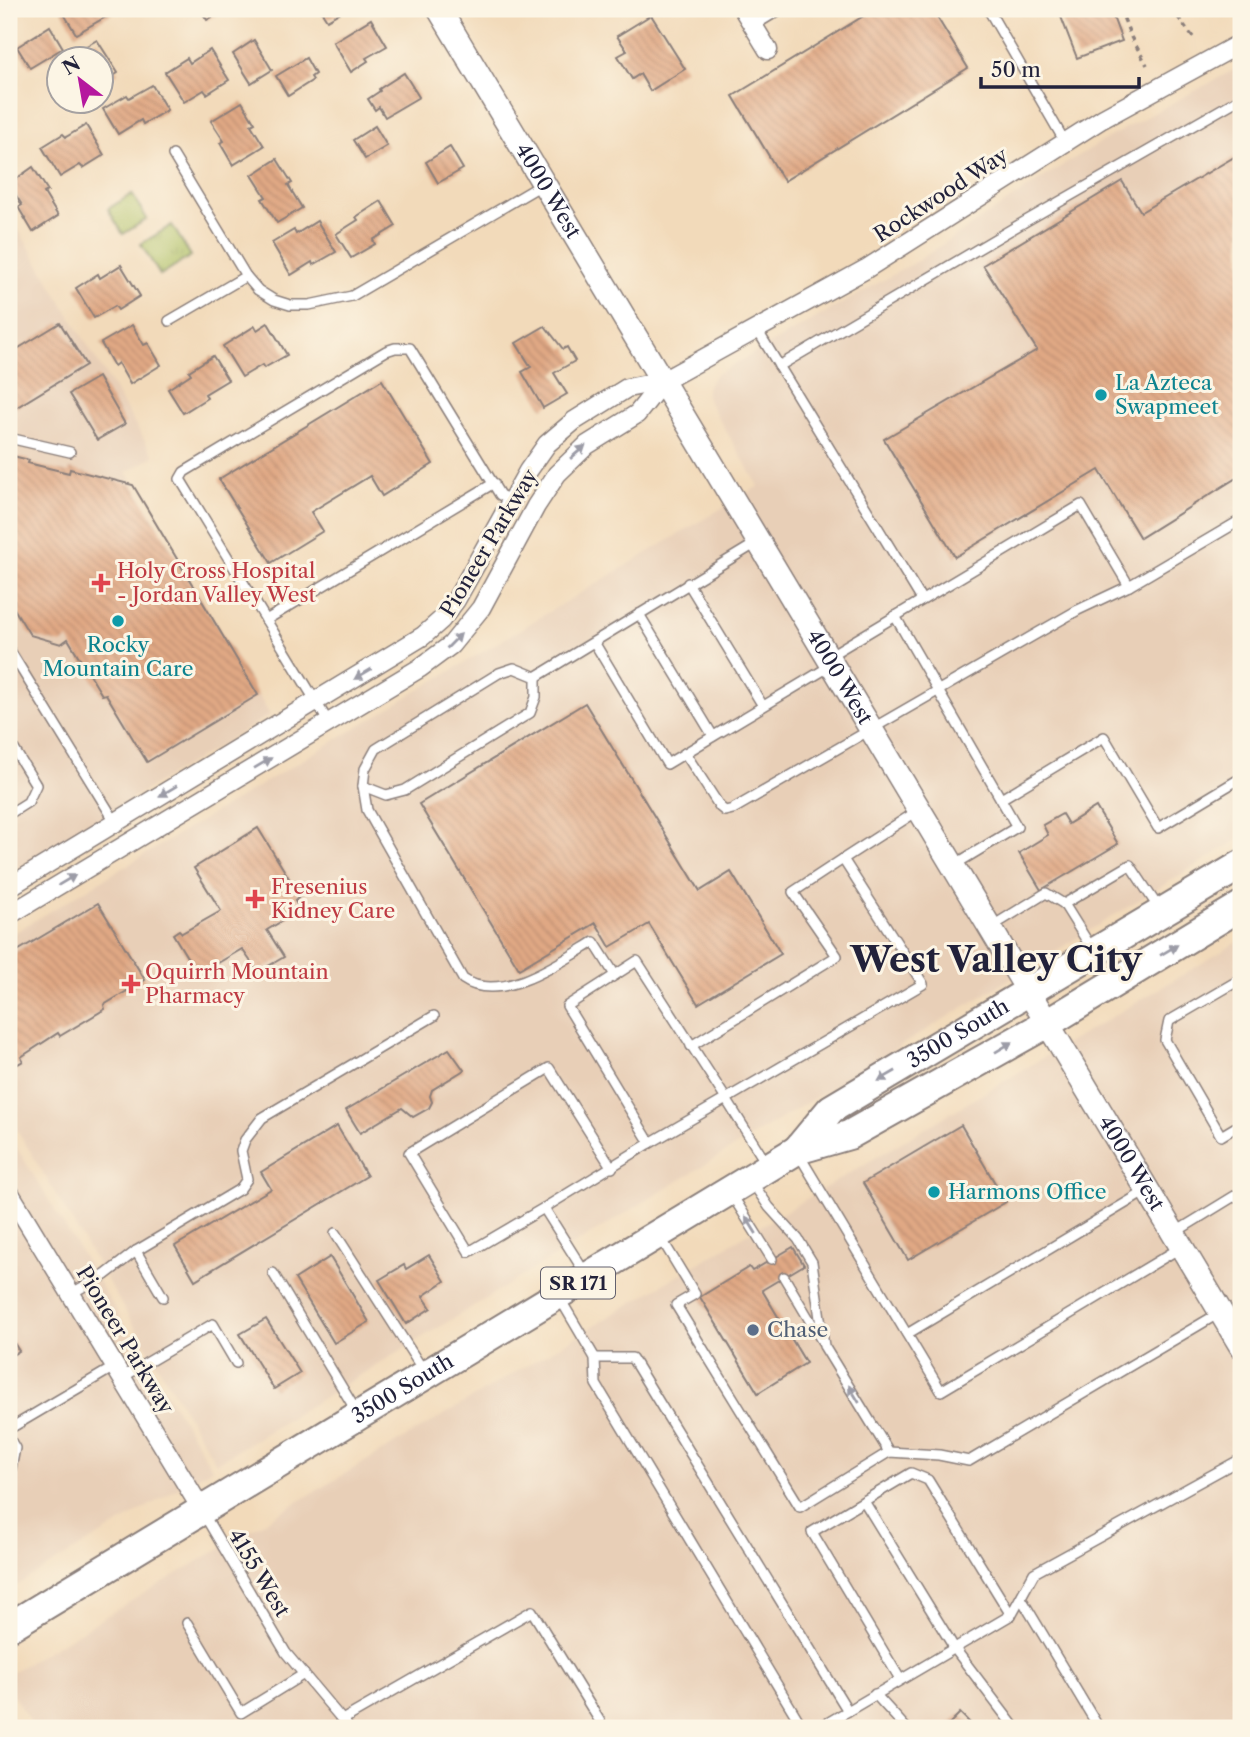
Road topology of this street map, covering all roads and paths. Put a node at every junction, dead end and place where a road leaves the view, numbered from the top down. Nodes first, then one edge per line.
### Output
1 (439, 9) edge
2 (743, 9) edge
3 (781, 9) edge
4 (988, 9) edge
5 (1120, 9) edge
6 (1172, 9) edge
7 (753, 26) junction
8 (1195, 40) dead end
9 (1240, 46) edge
10 (768, 50) dead end
11 (1147, 65) dead end
12 (1241, 98) edge
13 (1065, 142) junction
14 (173, 155) dead end
15 (544, 183) junction
16 (246, 276) junction
17 (169, 321) dead end
18 (756, 328) junction
19 (779, 366) junction
20 (663, 381) junction
21 (9, 438) edge
22 (70, 452) dead end
23 (494, 483) junction
24 (511, 500) junction
25 (1241, 520) edge
26 (759, 541) junction
27 (688, 583) junction
28 (1129, 586) junction
29 (922, 600) junction
30 (639, 614) junction
31 (895, 616) junction
32 (266, 620) junction
33 (594, 642) junction
34 (9, 649) edge
35 (831, 660) junction
36 (536, 677) junction
37 (938, 690) junction
38 (316, 702) junction
39 (763, 706) junction
40 (329, 723) junction
41 (873, 730) junction
42 (713, 736) junction
43 (9, 741) edge
44 (685, 753) junction
45 (1241, 778) edge
46 (363, 786) junction
47 (1001, 799) junction
48 (920, 809) junction
49 (9, 814) edge
50 (116, 823) junction
51 (843, 859) junction
52 (954, 865) junction
53 (1241, 865) edge
54 (9, 887) edge
55 (1064, 904) junction
56 (1241, 906) edge
57 (1162, 913) junction
58 (9, 915) edge
59 (991, 927) junction
60 (1095, 953) junction
61 (615, 975) junction
62 (1241, 979) edge
63 (1031, 992) junction
64 (434, 1016) dead end
65 (1048, 1023) junction
66 (691, 1046) junction
67 (726, 1099) junction
68 (1241, 1124) edge
69 (650, 1143) junction
70 (797, 1150) junction
71 (612, 1168) junction
72 (750, 1179) junction
73 (1147, 1190) junction
74 (9, 1192) edge
75 (1240, 1197) edge
76 (544, 1208) junction
77 (335, 1233) dead end
78 (658, 1234) junction
79 (1177, 1240) junction
80 (136, 1251) junction
81 (772, 1259) dead end
82 (273, 1273) dead end
83 (587, 1277) junction
84 (784, 1277) dead end
85 (70, 1294) junction
86 (558, 1295) junction
87 (163, 1297) dead end
88 (1221, 1312) junction
89 (907, 1334) junction
90 (824, 1346) junction
91 (1241, 1346) edge
92 (594, 1359) junction
93 (236, 1363) dead end
94 (117, 1372) junction
95 (426, 1375) junction
96 (359, 1415) junction
97 (9, 1429) edge
98 (9, 1438) edge
99 (889, 1452) junction
100 (1241, 1459) edge
101 (9, 1479) edge
102 (864, 1500) junction
103 (202, 1510) junction
104 (1021, 1598) junction
105 (1011, 1615) junction
106 (187, 1623) dead end
107 (9, 1627) edge
108 (955, 1649) junction
109 (304, 1674) junction
110 (900, 1679) junction
111 (875, 1694) junction
112 (848, 1711) junction
113 (344, 1719) junction
114 (349, 1728) edge
115 (604, 1728) edge
116 (803, 1728) edge
117 (819, 1728) edge
118 (906, 1728) edge
119 (1015, 1728) edge
120 (1099, 1728) edge

1 - 15 street, 4000 West
2 - 7 street
3 - 7 lane
4 - 13 lane
5 - 11 path
6 - 8 path
7 - 10 street
9 - 13 street, Rockwood Way
12 - 19 lane
13 - 18 street, Rockwood Way
14 - 16 lane
15 - 16 lane
15 - 20 street, 4000 West
16 - 17 lane
18 - 19 lane
18 - 20 street, Rockwood Way
19 - 29 lane
20 - 24 street, Pioneer Parkway
20 - 26 street, 4000 West
40 -> 20 street, Pioneer Parkway
21 - 22 lane
23 - 24 lane
23 - 32 lane
23 - 32 lane
24 -> 38 street, Pioneer Parkway
25 - 28 lane
26 - 27 lane
26 - 35 street, 4000 West
27 - 30 lane
27 - 39 lane
28 - 29 lane
28 - 37 lane
29 - 31 lane
30 - 33 lane
30 - 42 lane
31 - 35 lane
31 - 37 lane
32 - 38 lane
33 - 36 lane
33 - 44 lane
34 - 50 lane
35 - 39 lane
35 - 41 street, 4000 West
36 - 46 lane
36 - 46 lane
37 - 41 lane
37 - 47 lane
38 - 40 lane
38 -> 50 street, Pioneer Parkway
39 - 42 lane
58 -> 40 street, Pioneer Parkway
41 - 44 lane
41 - 48 street, 4000 West
42 - 44 lane
43 - 49 lane
45 - 47 lane
46 - 61 lane
47 - 52 lane
48 - 51 lane
48 - 52 street, 4000 West
50 - 54 street, Pioneer Parkway
51 - 66 lane
51 - 67 lane
52 - 59 street, 4000 West
53 - 57 main road, 3500 South / SR 171
55 - 57 lane
55 - 59 lane
55 - 60 lane
65 -> 56 main road, 3500 South / SR 171
57 - 60 main road, 3500 South / SR 171
59 - 63 street, 4000 West
60 - 63 main road, 3500 South / SR 171
61 - 66 lane
61 - 69 lane
62 - 68 lane
63 - 65 street, 4000 West
63 -> 70 main road, 3500 South / SR 171
64 - 80 lane
70 -> 65 main road, 3500 South / SR 171
65 - 73 street, 4000 West
66 - 67 lane
67 - 69 lane
67 - 72 lane
69 - 71 lane
70 - 72 main road, 3500 South / SR 171
70 - 89 lane
71 - 76 lane
71 - 76 lane
72 - 78 main road, 3500 South / SR 171
81 -> 72 lane
72 - 90 lane
73 - 79 street, 4000 West
73 - 89 lane
74 - 85 street, Pioneer Parkway
75 - 79 lane
76 - 83 lane
77 - 95 lane
78 - 83 main road, 3500 South / SR 171
78 - 99 lane
79 - 88 street, 4000 West
79 - 89 lane
80 - 85 lane
80 - 87 lane
82 - 96 lane
83 - 86 main road, 3500 South / SR 171
84 - 90 lane
85 - 94 street, Pioneer Parkway
86 - 92 lane
86 - 95 main road, 3500 South / SR 171
88 - 91 street, 4000 West
88 - 99 lane
99 -> 90 lane
92 - 112 lane
92 - 116 lane
93 - 94 lane
94 - 97 lane
94 - 103 street, Pioneer Parkway
95 - 96 main road, 3500 South / SR 171
96 - 103 main road, 3500 South / SR 171
98 - 101 lane
100 - 104 lane
102 - 105 lane
102 - 108 lane
102 - 110 lane
103 - 107 main road, 3500 South / SR 171
103 - 109 lane, 4155 West
104 - 105 lane
104 - 120 lane
105 - 108 lane
106 - 109 lane
108 - 110 lane
108 - 119 lane
109 - 113 lane, 4155 West
110 - 111 lane
111 - 112 lane
111 - 118 lane
112 - 117 lane
113 - 114 lane, 4155 West
113 - 115 lane

